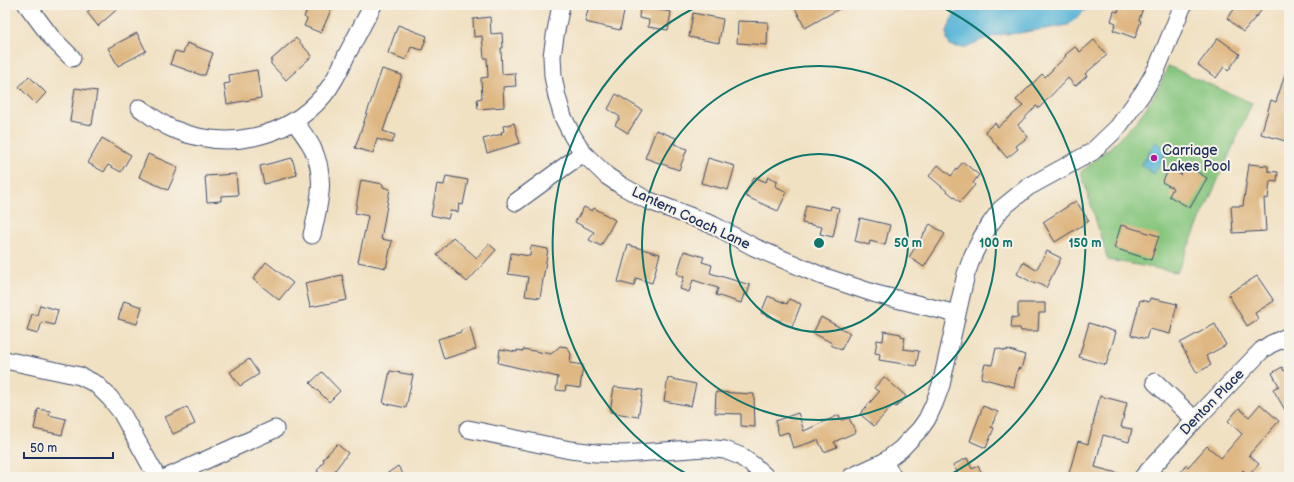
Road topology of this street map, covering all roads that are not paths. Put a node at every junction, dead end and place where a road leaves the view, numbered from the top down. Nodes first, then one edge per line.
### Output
1 (27, 5) edge
2 (373, 5) edge
3 (561, 5) edge
4 (1183, 5) edge
5 (72, 58) dead end
6 (140, 108) dead end
7 (294, 121) junction
8 (583, 153) junction
9 (516, 202) dead end
10 (312, 235) dead end
11 (957, 314) junction
12 (1289, 336) edge
13 (5, 360) edge
14 (1154, 382) dead end
15 (1195, 420) junction
16 (275, 429) dead end
17 (468, 429) dead end
18 (884, 462) junction
19 (157, 477) edge
20 (168, 477) edge
21 (766, 477) edge
22 (851, 477) edge
23 (893, 477) edge
24 (1143, 477) edge

1 - 5 street
2 - 7 street
3 - 8 street, Lantern Coach Lane
4 - 11 street
6 - 7 street
7 - 10 street
8 - 9 street
8 - 11 street, Lantern Coach Lane
11 - 18 street
12 - 15 street, Denton Place
13 - 19 street
14 - 15 street
15 - 24 street, Denton Place
16 - 20 street
17 - 21 street
18 - 22 street
18 - 23 street

